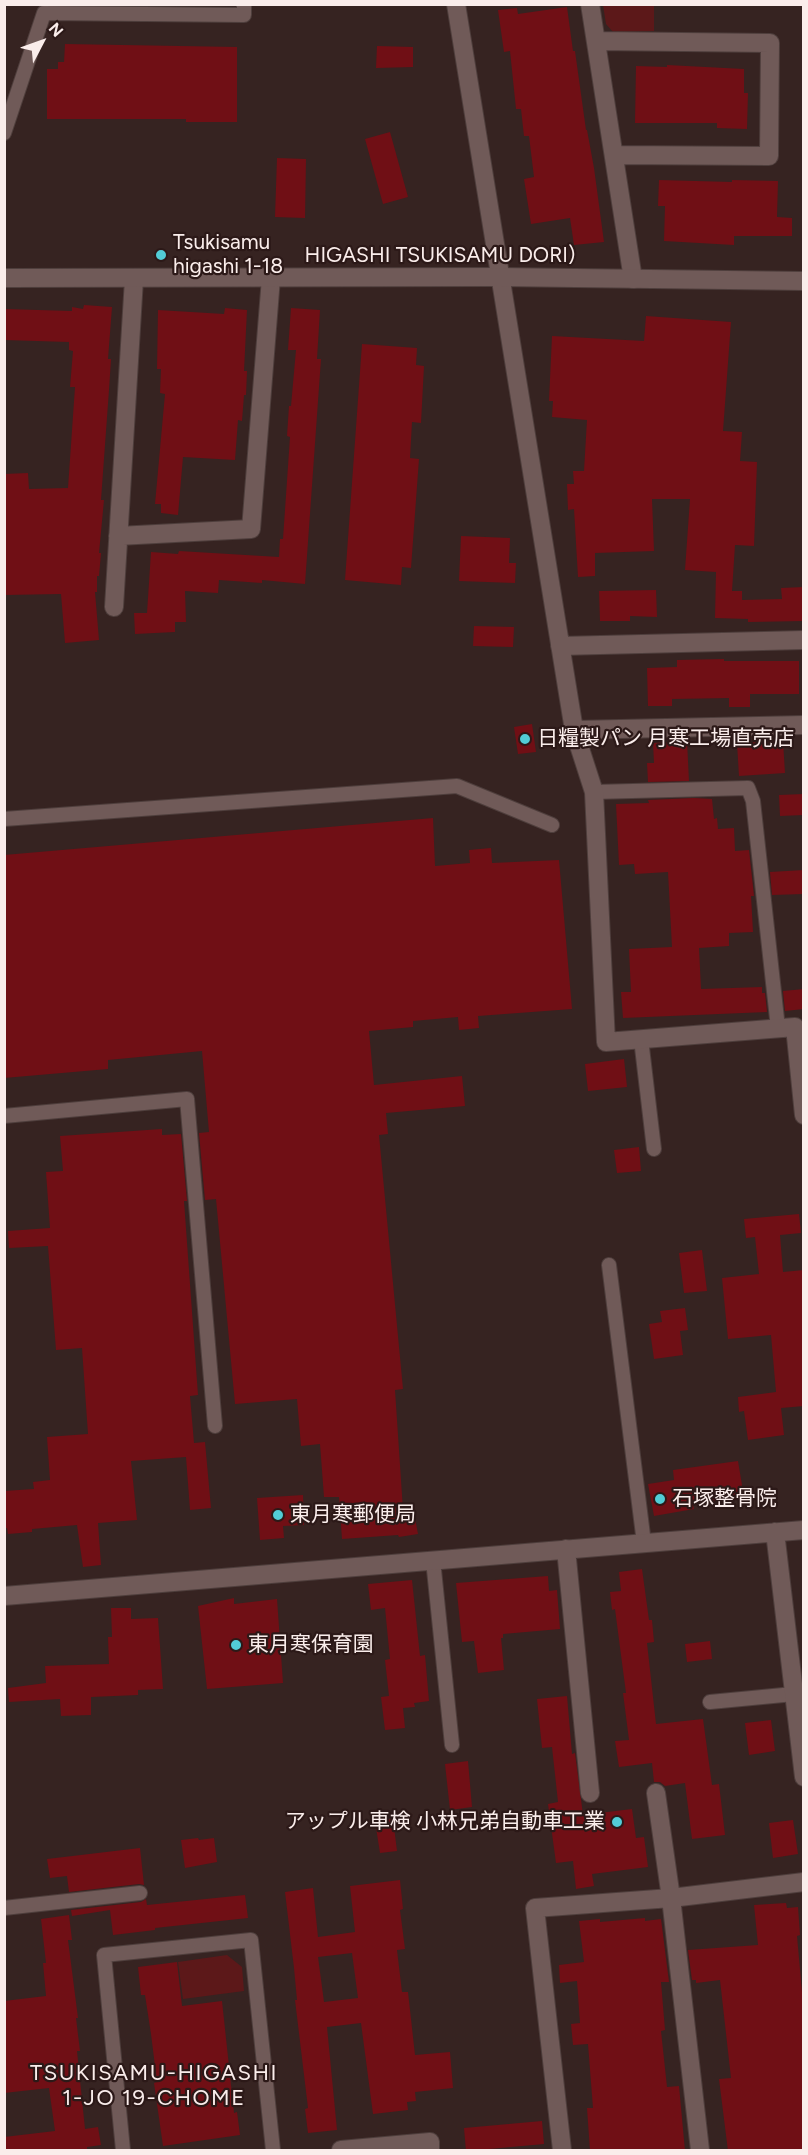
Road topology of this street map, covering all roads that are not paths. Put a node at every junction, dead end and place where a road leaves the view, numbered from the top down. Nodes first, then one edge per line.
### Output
1 (244, 4) edge
2 (456, 4) edge
3 (590, 4) edge
4 (596, 41) junction
5 (4, 133) edge
6 (614, 155) junction
7 (500, 277) junction
8 (4, 278) edge
9 (271, 278) junction
10 (134, 279) junction
11 (633, 279) junction
12 (804, 281) edge
13 (118, 536) junction
14 (114, 607) dead end
15 (804, 640) edge
16 (560, 646) junction
17 (804, 725) edge
18 (574, 730) junction
19 (594, 792) junction
20 (4, 819) edge
21 (552, 825) dead end
22 (778, 1028) junction
23 (641, 1039) junction
24 (804, 1115) edge
25 (4, 1116) edge
26 (654, 1149) dead end
27 (609, 1265) dead end
28 (215, 1426) dead end
29 (804, 1530) edge
30 (775, 1532) junction
31 (644, 1543) junction
32 (566, 1549) junction
33 (433, 1560) junction
34 (4, 1596) edge
35 (794, 1694) junction
36 (710, 1702) dead end
37 (452, 1745) dead end
38 (804, 1777) edge
39 (590, 1793) dead end
40 (656, 1793) dead end
41 (804, 1882) edge
42 (140, 1893) dead end
43 (670, 1898) junction
44 (4, 1908) edge
45 (123, 2151) edge
46 (273, 2151) edge
47 (341, 2151) edge
48 (430, 2151) edge
49 (562, 2151) edge
50 (700, 2151) edge

1 - 5 lane
2 - 7 street
3 - 4 street
4 - 6 street
4 - 6 street
6 - 11 street
7 - 9 street, HIGASHI TSUKISAMU DORI)
7 - 11 street, HIGASHI TSUKISAMU DORI)
7 - 16 street
8 - 10 street, HIGASHI TSUKISAMU DORI)
9 - 10 street, HIGASHI TSUKISAMU DORI)
9 - 13 street
10 - 13 street
11 - 12 street, HIGASHI TSUKISAMU DORI)
13 - 14 street
15 - 16 street
16 - 18 street
17 - 18 street
18 - 19 street
19 - 22 lane
19 - 23 street
20 - 21 lane
22 - 23 street
22 - 24 street
23 - 26 lane
25 - 28 lane
27 - 31 lane
29 - 30 street
30 - 31 street
30 - 35 street
31 - 32 street
32 - 33 street
32 - 39 street
33 - 34 street
33 - 37 lane
35 - 36 lane
35 - 38 street
40 - 43 street
41 - 43 street
42 - 44 lane
43 - 49 street
43 - 50 street
45 - 46 lane
47 - 48 street

